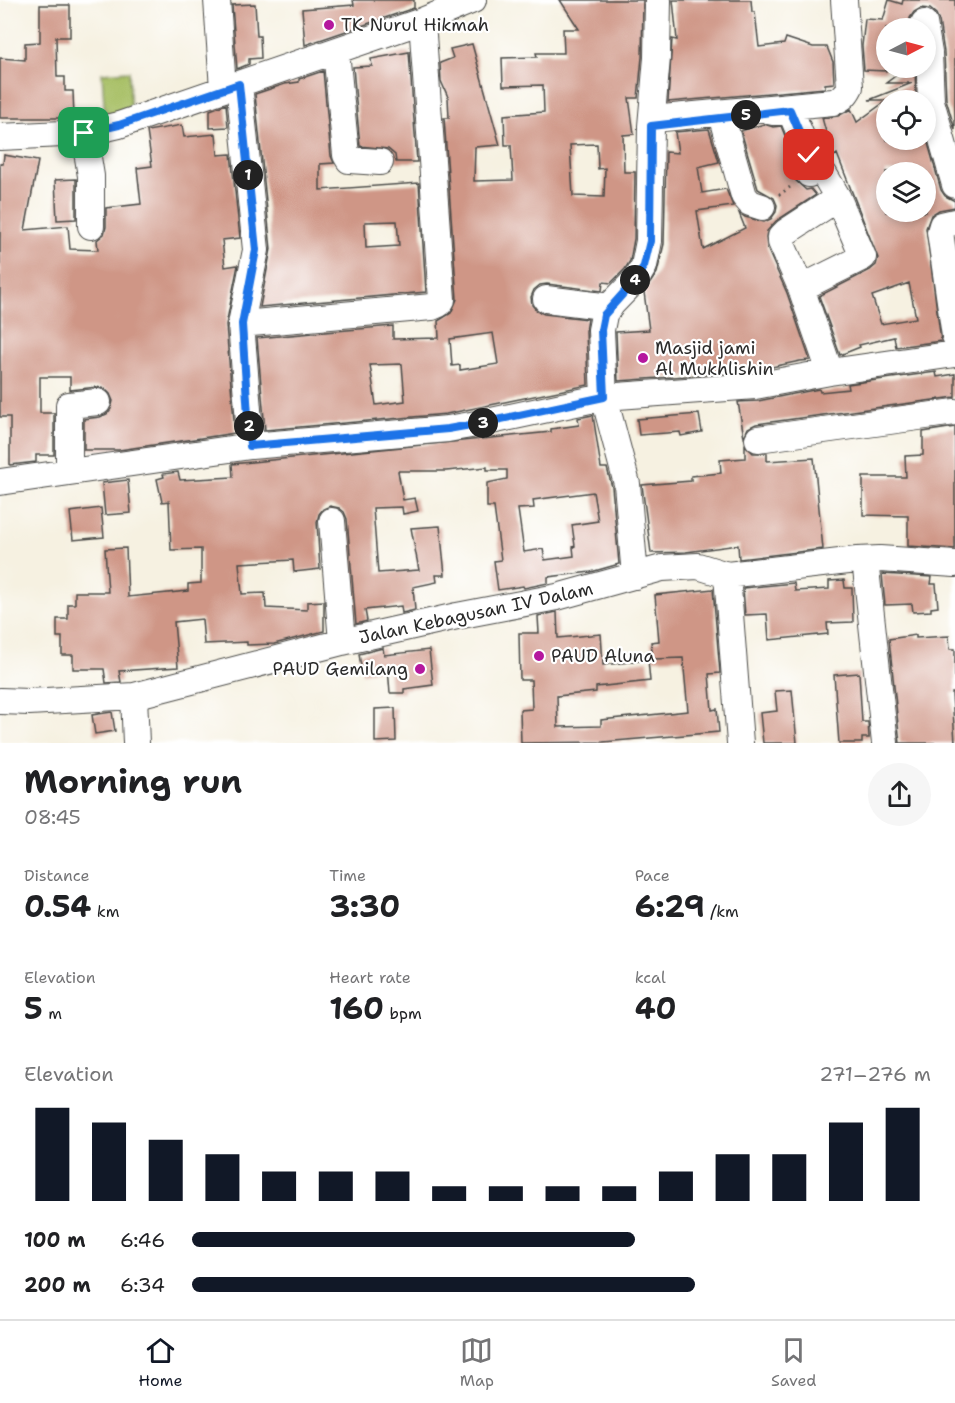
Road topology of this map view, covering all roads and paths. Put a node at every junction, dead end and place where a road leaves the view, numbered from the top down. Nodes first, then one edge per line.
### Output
1 (216, 0) edge
2 (473, 0) edge
3 (658, 0) edge
4 (844, 0) edge
5 (422, 21) junction
6 (336, 51) junction
7 (930, 78) edge
8 (231, 87) junction
9 (722, 118) junction
10 (652, 123) junction
11 (84, 133) junction
12 (0, 136) edge
13 (380, 162) dead end
14 (817, 174) junction
15 (955, 185) edge
16 (838, 198) junction
17 (762, 207) joint
18 (955, 222) edge
19 (91, 226) dead end
20 (801, 288) junction
21 (546, 298) dead end
22 (610, 307) junction
23 (242, 324) junction
24 (955, 336) edge
25 (955, 354) edge
26 (830, 372) junction
27 (604, 397) junction
28 (98, 402) dead end
29 (955, 412) edge
30 (758, 439) dead end
31 (250, 446) junction
32 (69, 471) junction
33 (0, 482) edge
34 (332, 521) dead end
35 (865, 560) junction
36 (955, 564) edge
37 (727, 575) junction
38 (635, 576) junction
39 (342, 642) junction
40 (134, 696) junction
41 (0, 701) edge
42 (136, 743) edge
43 (740, 743) edge
44 (885, 743) edge

1 - 8 street
2 - 5 street
3 - 10 street
4 - 10 street
5 - 6 street
5 - 23 street
6 - 8 street
6 - 13 street
7 - 15 street
8 - 11 street
8 - 23 street
9 - 10 street
9 - 14 street
9 - 17 street
10 - 22 street
11 - 12 street
11 - 19 street
14 - 16 street
14 - 17 path
16 - 20 street
16 - 20 street
18 - 24 street
20 - 26 street
21 - 22 street
22 - 27 street
23 - 31 street
25 - 26 street
26 - 27 street
27 - 31 street
27 - 38 street
28 - 32 street
29 - 30 street
31 - 32 street
32 - 33 street
34 - 39 street
35 - 36 street, Jalan Kebagusan IV Dalam
35 - 37 street, Jalan Kebagusan IV Dalam
35 - 44 street
37 - 38 street, Jalan Kebagusan IV Dalam
37 - 43 street
38 - 39 street, Jalan Kebagusan IV Dalam
39 - 40 street, Jalan Kebagusan IV Dalam
40 - 41 street, Jalan Kebagusan IV Dalam
40 - 42 street

